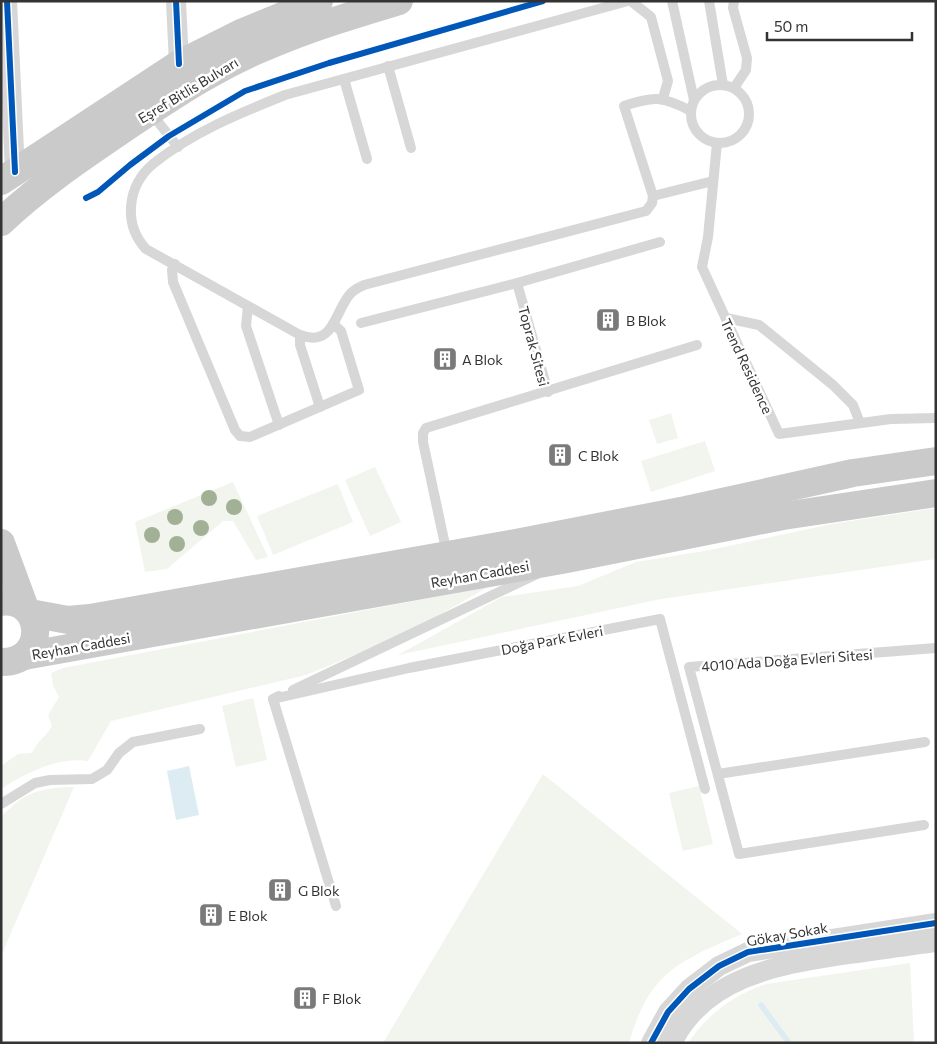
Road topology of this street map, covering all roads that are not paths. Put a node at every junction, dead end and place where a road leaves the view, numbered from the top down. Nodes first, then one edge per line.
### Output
1 (7, 1) edge
2 (176, 1) edge
3 (319, 1) edge
4 (399, 1) edge
5 (629, 1) edge
6 (672, 1) edge
7 (709, 1) edge
8 (734, 1) edge
9 (179, 64) junction
10 (388, 66) junction
11 (344, 79) junction
12 (723, 85) junction
13 (734, 88) junction
14 (663, 98) junction
15 (694, 100) junction
16 (150, 111) junction
17 (691, 111) junction
18 (717, 143) junction
19 (178, 147) junction
20 (411, 148) dead end
21 (367, 159) dead end
22 (8, 176) edge
23 (713, 181) junction
24 (653, 196) junction
25 (1, 222) edge
26 (660, 242) dead end
27 (175, 264) junction
28 (517, 283) junction
29 (248, 306) junction
30 (726, 318) junction
31 (361, 323) dead end
32 (333, 324) junction
33 (300, 335) junction
34 (697, 345) dead end
35 (548, 392) junction
36 (320, 407) junction
37 (936, 418) edge
38 (860, 423) junction
39 (278, 425) junction
40 (936, 461) edge
41 (936, 493) edge
42 (1, 542) edge
43 (566, 558) junction
44 (449, 567) junction
45 (19, 608) edge
46 (936, 648) edge
47 (10, 664) edge
48 (273, 699) junction
49 (200, 729) dead end
50 (925, 742) dead end
51 (718, 774) junction
52 (705, 789) dead end
53 (1, 804) edge
54 (924, 825) dead end
55 (336, 906) dead end
56 (936, 923) edge
57 (936, 942) edge
58 (651, 1043) edge
59 (672, 1043) edge

1 - 22 street
2 - 9 street
3 - 9 main road, Eşref Bitlis Bulvarı
4 - 16 main road, Eşref Bitlis Bulvarı
5 - 10 lane
5 - 14 lane
6 - 15 lane
7 - 12 lane
8 - 13 lane
9 - 22 main road, Eşref Bitlis Bulvarı
10 - 11 lane
10 - 20 lane
11 - 19 lane
11 - 21 lane
12 - 13 lane
12 - 15 lane
13 - 18 lane
14 - 17 lane
14 - 24 lane
15 - 17 lane
16 - 19 lane
16 - 25 main road, Eşref Bitlis Bulvarı
17 - 18 lane
18 - 23 lane, Trend Residence
19 - 27 lane
23 - 24 lane
23 - 30 lane, Trend Residence
24 - 32 lane
26 - 28 lane
27 - 29 lane
27 - 39 lane
28 - 31 lane
28 - 35 lane, Toprak Sitesi
29 - 33 lane
29 - 39 lane
30 - 38 lane
30 - 38 lane, Trend Residence
32 - 33 lane
32 - 36 lane
33 - 36 lane
34 - 35 lane
35 - 44 lane, Toprak Sitesi
36 - 39 lane
37 - 38 lane, Trend Residence
40 - 44 main road, Reyhan Caddesi
41 - 43 main road, Reyhan Caddesi
42 - 45 main road
43 - 44 main road, Reyhan Caddesi
43 - 48 lane
44 - 45 main road, Reyhan Caddesi
44 - 47 main road, Reyhan Caddesi
45 - 47 main road
46 - 51 lane, 4010 Ada Doğa Evleri Sitesi
48 - 52 lane, Doğa Park Evleri
48 - 55 lane
49 - 53 lane
50 - 51 lane
51 - 54 lane, 4010 Ada Doğa Evleri Sitesi
56 - 58 street, Gökay Sokak
57 - 59 street

